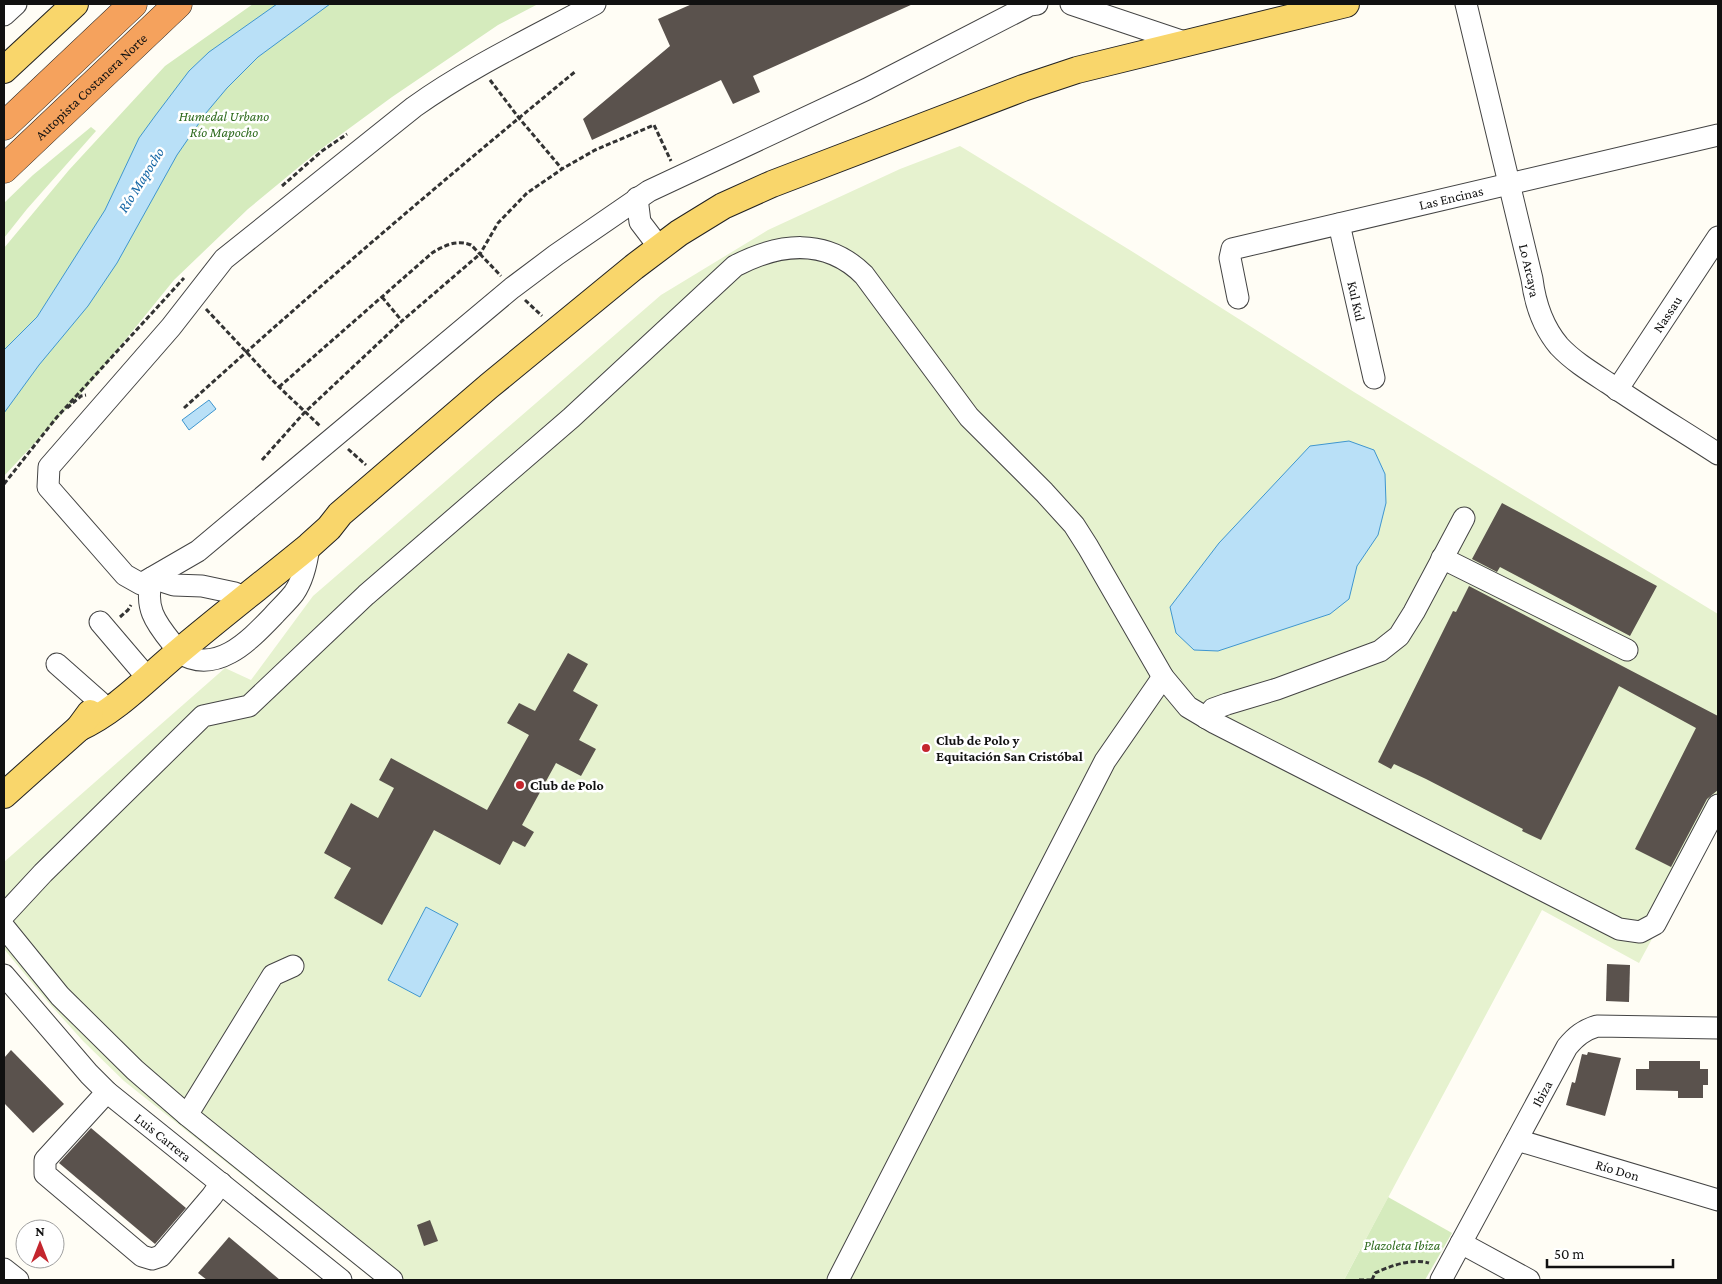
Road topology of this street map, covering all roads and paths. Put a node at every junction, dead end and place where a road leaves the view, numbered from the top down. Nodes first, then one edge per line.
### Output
1 (16, 4) edge
2 (75, 4) edge
3 (133, 4) edge
4 (178, 4) edge
5 (195, 4) edge
6 (595, 4) edge
7 (1036, 4) edge
8 (1071, 4) edge
9 (1346, 4) edge
10 (1466, 4) edge
11 (1286, 12) edge
12 (4, 15) edge
13 (150, 31) junction
14 (1187, 43) junction
15 (479, 66) junction
16 (4, 70) edge
17 (576, 70) dead end
18 (519, 118) junction
19 (4, 126) edge
20 (1718, 135) edge
21 (4, 169) edge
22 (562, 169) junction
23 (678, 177) junction
24 (1509, 184) junction
25 (638, 198) junction
26 (1339, 224) junction
27 (1718, 238) edge
28 (659, 247) junction
29 (480, 254) junction
30 (382, 297) junction
31 (195, 298) junction
32 (1238, 298) dead end
33 (402, 321) junction
34 (246, 352) junction
35 (1374, 378) dead end
36 (279, 387) junction
37 (1617, 390) junction
38 (184, 408) dead end
39 (304, 413) junction
40 (334, 437) junction
41 (1718, 454) edge
42 (262, 460) dead end
43 (382, 478) junction
44 (340, 514) junction
45 (1464, 518) dead end
46 (309, 546) junction
47 (1442, 558) junction
48 (146, 581) junction
49 (235, 593) junction
50 (103, 626) joint
51 (175, 648) junction
52 (1627, 650) dead end
53 (57, 664) dead end
54 (140, 669) junction
55 (1163, 677) junction
56 (100, 702) junction
57 (1206, 718) junction
58 (79, 728) junction
59 (4, 795) edge
60 (1718, 805) edge
61 (4, 915) edge
62 (4, 926) edge
63 (292, 966) dead end
64 (4, 975) edge
65 (1718, 1028) edge
66 (107, 1092) junction
67 (187, 1115) junction
68 (1517, 1140) junction
69 (221, 1183) junction
70 (1718, 1200) edge
71 (1461, 1244) junction
72 (4, 1269) edge
73 (1443, 1277) edge
74 (18, 1280) edge
75 (341, 1280) edge
76 (392, 1280) edge
77 (838, 1280) edge
78 (1358, 1280) edge
79 (1372, 1280) edge
80 (1529, 1280) edge

1 - 12 street
2 - 16 main road
3 - 19 highway
4 - 13 highway, Autopista Costanera Norte
5 - 13 highway
6 - 15 street
7 - 23 street
8 - 14 street
9 - 11 main road
10 - 24 street, Lo Arcaya
11 - 14 main road
13 - 21 highway, Autopista Costanera Norte
14 - 28 main road
15 - 18 path
15 - 31 street
17 - 18 path
18 - 22 path
18 - 34 path
20 - 24 street, Las Encinas
22 - 23 path
22 - 29 path
23 - 25 street
24 - 26 street, Las Encinas
24 - 37 street, Lo Arcaya
25 - 28 street
25 - 40 street
26 - 32 street, Las Encinas
26 - 35 street, Kul Kul
27 - 37 street, Nassau
28 - 43 main road
29 - 30 path
29 - 33 path
30 - 33 path
30 - 36 path
31 - 34 path
31 - 48 street
33 - 39 path
34 - 36 path
34 - 38 path
36 - 39 path
37 - 41 street, Lo Arcaya
39 - 40 path
39 - 42 path
40 - 43 path
40 - 48 street
43 - 44 main road
44 - 46 main road
44 - 49 main road
45 - 47 street
46 - 51 main road
46 - 51 street
47 - 52 street
47 - 57 street
48 - 49 street
48 - 50 path
48 - 51 street
49 - 51 main road
50 - 54 street
51 - 54 main road
51 - 58 main road
53 - 56 street
54 - 56 main road
55 - 57 street
55 - 61 street
55 - 77 street
56 - 58 main road
57 - 60 street
58 - 59 main road
62 - 67 street
63 - 67 street
64 - 66 street, Luis Carrera
65 - 68 street, Ibiza
66 - 69 street, Luis Carrera
66 - 69 street
67 - 76 street
68 - 70 street, Río Don
68 - 71 street, Ibiza
69 - 75 street, Luis Carrera
71 - 73 street, Ibiza
71 - 80 street
72 - 74 street
73 - 79 path
78 - 79 path

